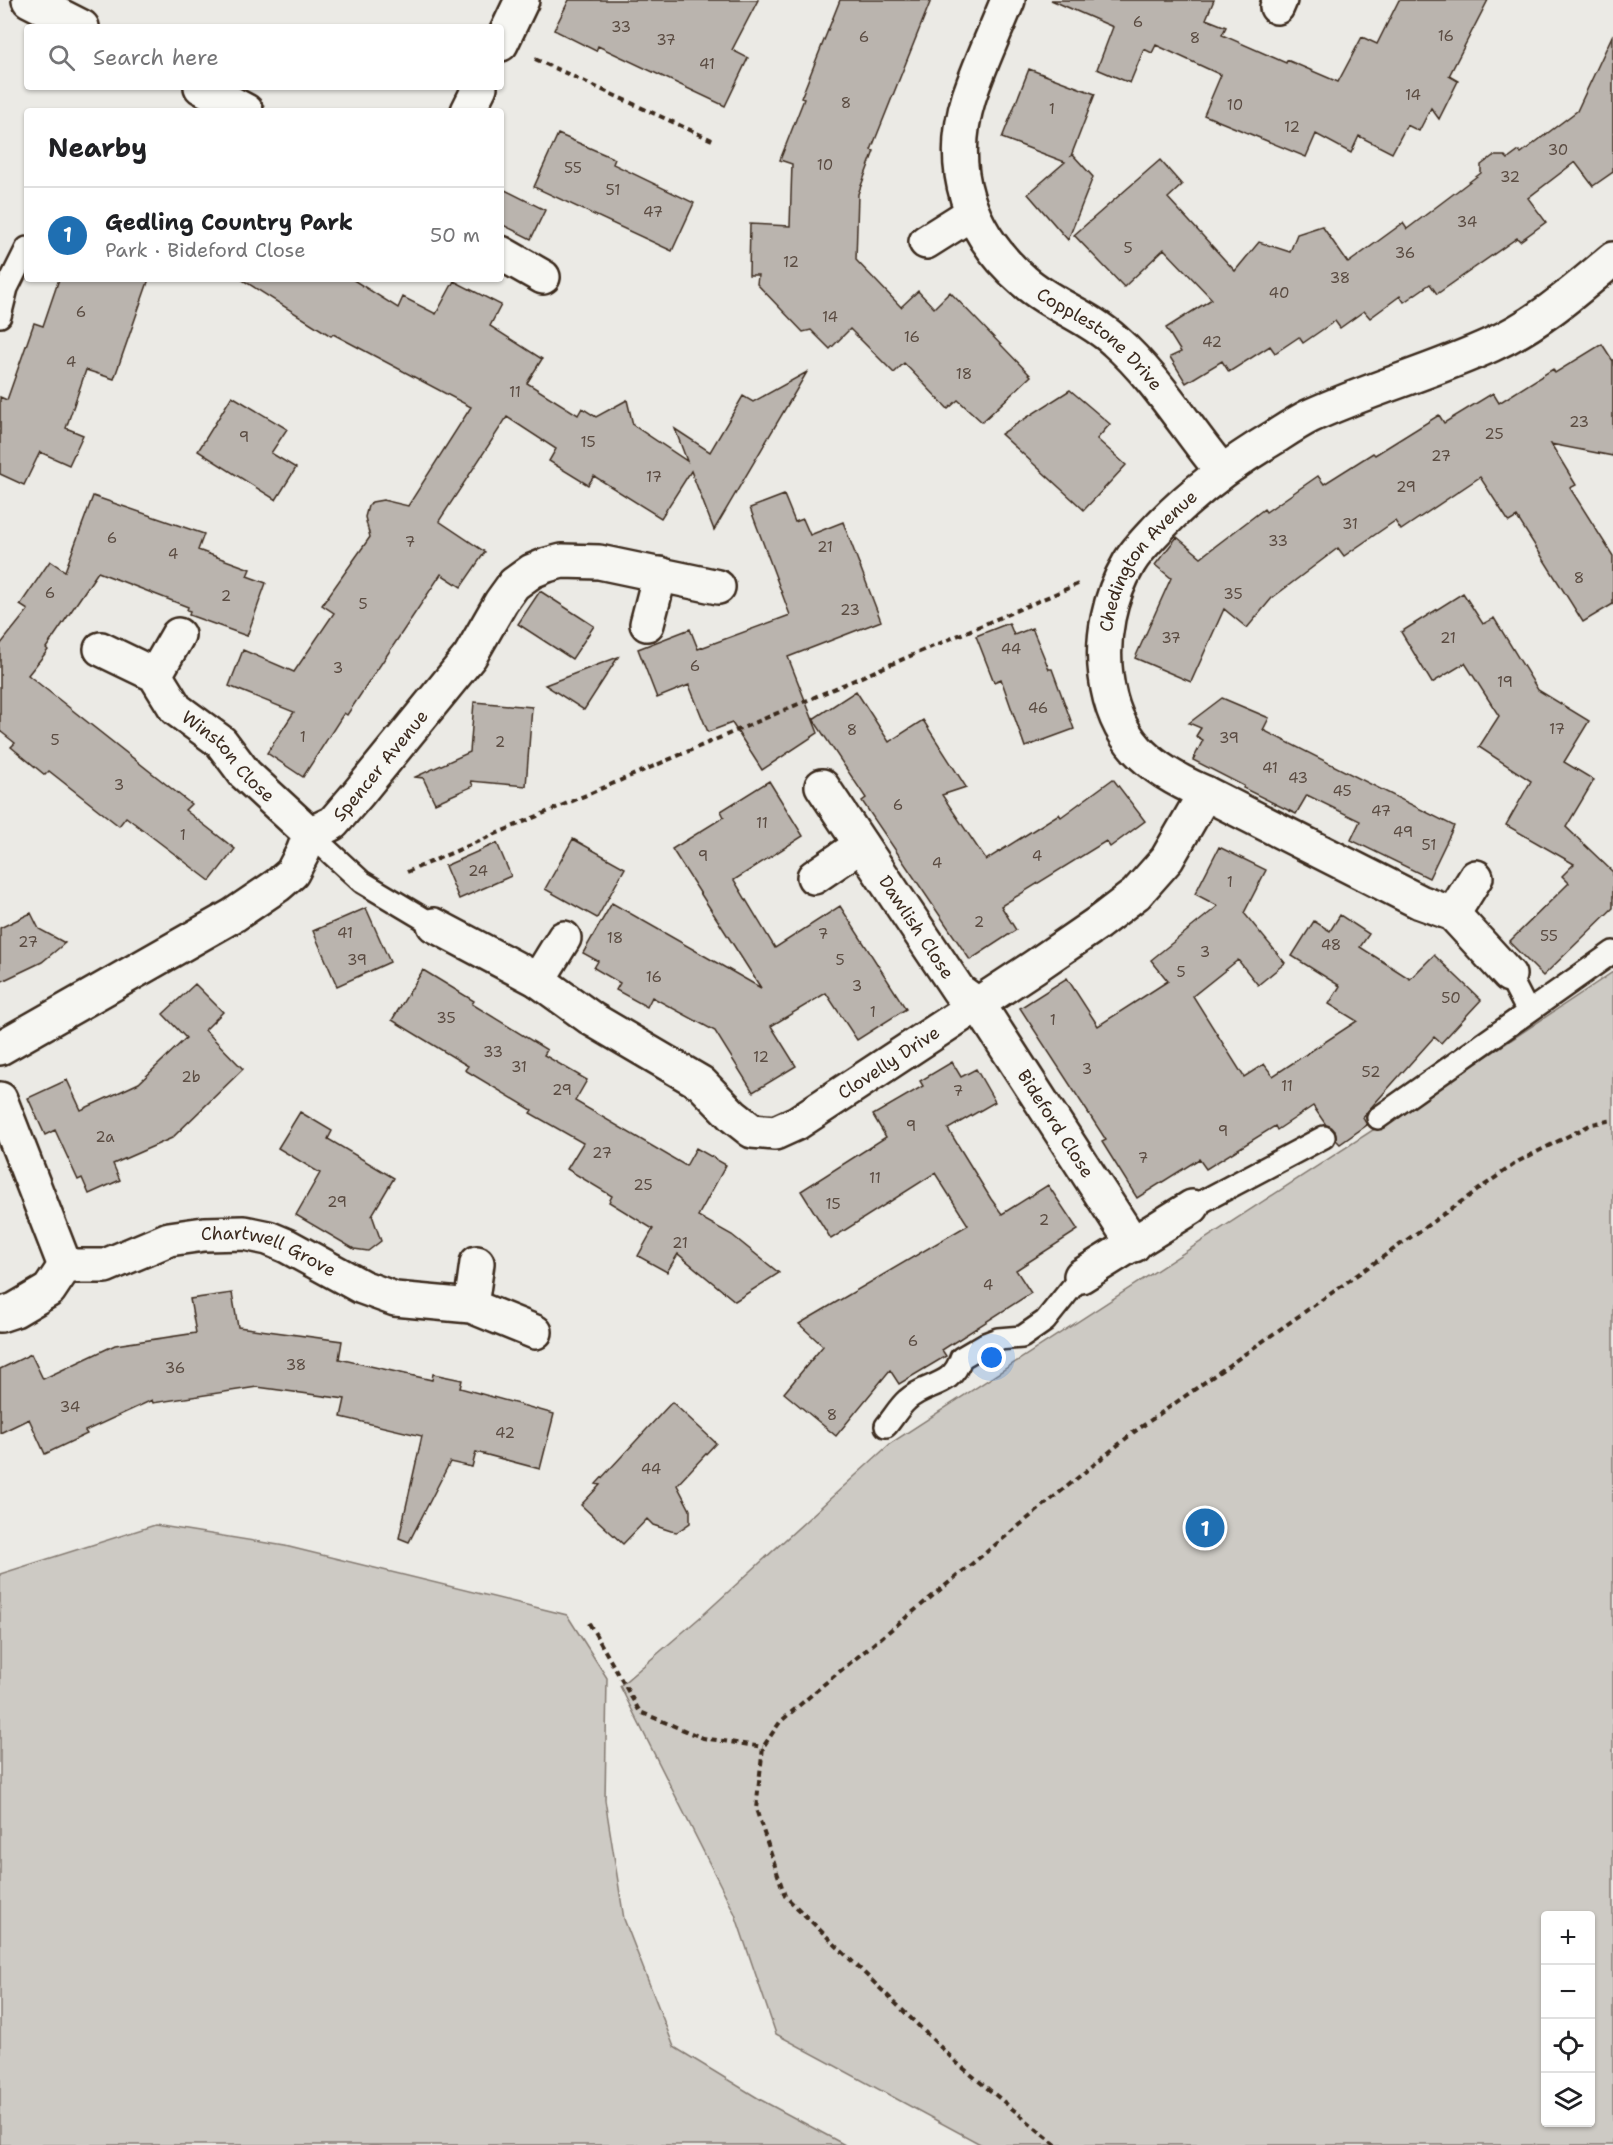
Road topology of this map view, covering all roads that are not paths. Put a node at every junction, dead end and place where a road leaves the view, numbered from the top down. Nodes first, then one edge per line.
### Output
1 (29, 0) edge
2 (522, 0) edge
3 (1008, 0) edge
4 (76, 24) edge
5 (504, 39) edge
6 (207, 90) edge
7 (478, 90) edge
8 (240, 108) edge
9 (470, 108) edge
10 (972, 213) junction
11 (926, 242) dead end
12 (24, 254) edge
13 (504, 255) edge
14 (1613, 259) edge
15 (543, 277) dead end
16 (0, 316) edge
17 (1221, 470) junction
18 (660, 574) junction
19 (718, 587) dead end
20 (646, 624) dead end
21 (178, 635) dead end
22 (101, 649) dead end
23 (155, 675) junction
24 (822, 786) dead end
25 (1205, 794) junction
26 (310, 834) junction
27 (861, 845) junction
28 (814, 877) dead end
29 (1476, 877) dead end
30 (1453, 914) junction
31 (434, 925) joint
32 (564, 938) dead end
33 (1613, 952) edge
34 (1509, 975) joint
35 (538, 980) junction
36 (977, 1004) junction
37 (1528, 1012) junction
38 (0, 1048) edge
39 (0, 1098) edge
40 (1378, 1118) dead end
41 (1324, 1137) dead end
42 (1192, 1207) joint
43 (1134, 1245) junction
44 (477, 1263) dead end
45 (65, 1266) junction
46 (1082, 1276) joint
47 (471, 1306) junction
48 (0, 1315) edge
49 (535, 1332) dead end
50 (886, 1426) dead end

1 - 4 street
2 - 5 street
3 - 10 street, Copplestone Drive
6 - 8 street
7 - 9 street
10 - 11 street
10 - 17 street, Copplestone Drive
12 - 16 lane
13 - 15 street
14 - 17 street, Chedington Avenue
17 - 25 street, Chedington Avenue
18 - 19 street, Spencer Avenue
18 - 20 street
18 - 26 street, Spencer Avenue
21 - 23 street
22 - 23 street
23 - 26 street, Winston Close
24 - 27 street, Dawlish Close
25 - 30 street, Chedington Avenue
25 - 36 street, Clovelly Drive
26 - 31 lane
26 - 38 street
27 - 28 street
27 - 36 street, Dawlish Close
29 - 30 street
30 - 34 street, Chedington Avenue
31 - 35 street, Clovelly Drive
32 - 35 street
33 - 37 lane
34 - 37 lane
35 - 36 street, Clovelly Drive
36 - 43 street, Bideford Close
37 - 40 lane
39 - 45 street
41 - 42 lane
42 - 43 street
43 - 46 street
44 - 47 street
45 - 47 street, Chartwell Grove
45 - 48 street
46 - 50 lane
47 - 49 street, Chartwell Grove

